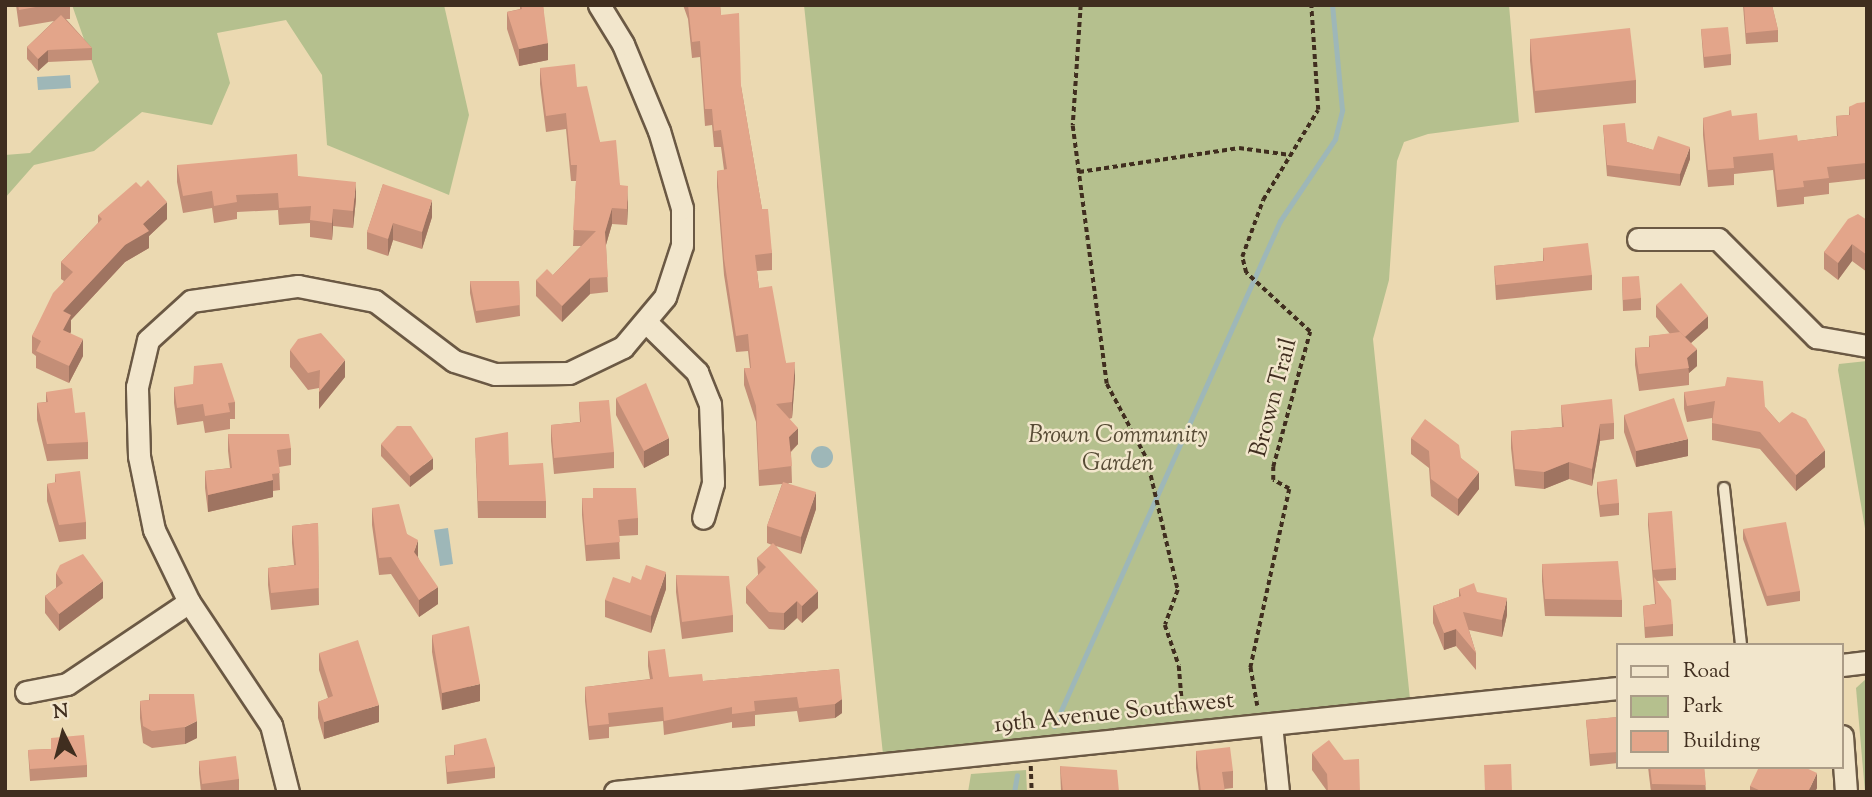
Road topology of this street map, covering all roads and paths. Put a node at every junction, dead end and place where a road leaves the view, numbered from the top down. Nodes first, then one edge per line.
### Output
1 (599, 5) edge
2 (1081, 5) edge
3 (1311, 5) edge
4 (1291, 155) junction
5 (1079, 172) junction
6 (1638, 239) dead end
7 (649, 324) junction
8 (1867, 346) edge
9 (1724, 488) dead end
10 (703, 518) dead end
11 (189, 601) junction
12 (1741, 643) edge
13 (1867, 662) edge
14 (1844, 665) edge
15 (1616, 688) edge
16 (26, 692) dead end
17 (1183, 715) dead end
18 (1264, 716) junction
19 (1844, 764) edge
20 (1030, 768) dead end
21 (703, 787) edge
22 (288, 792) edge
23 (615, 792) edge
24 (1032, 792) edge
25 (1278, 792) edge
26 (1846, 792) edge

1 - 7 street
2 - 5 path
3 - 4 path, Brown Trail
4 - 5 path
4 - 18 path, Brown Trail
5 - 17 path
6 - 8 street
7 - 10 street
7 - 11 street
9 - 12 lane
11 - 16 street
11 - 22 street
13 - 14 street
15 - 18 street, 19th Avenue Southwest
18 - 21 street, 19th Avenue Southwest
18 - 25 street
19 - 26 street
20 - 24 path
21 - 23 street, 19th Avenue Southwest

